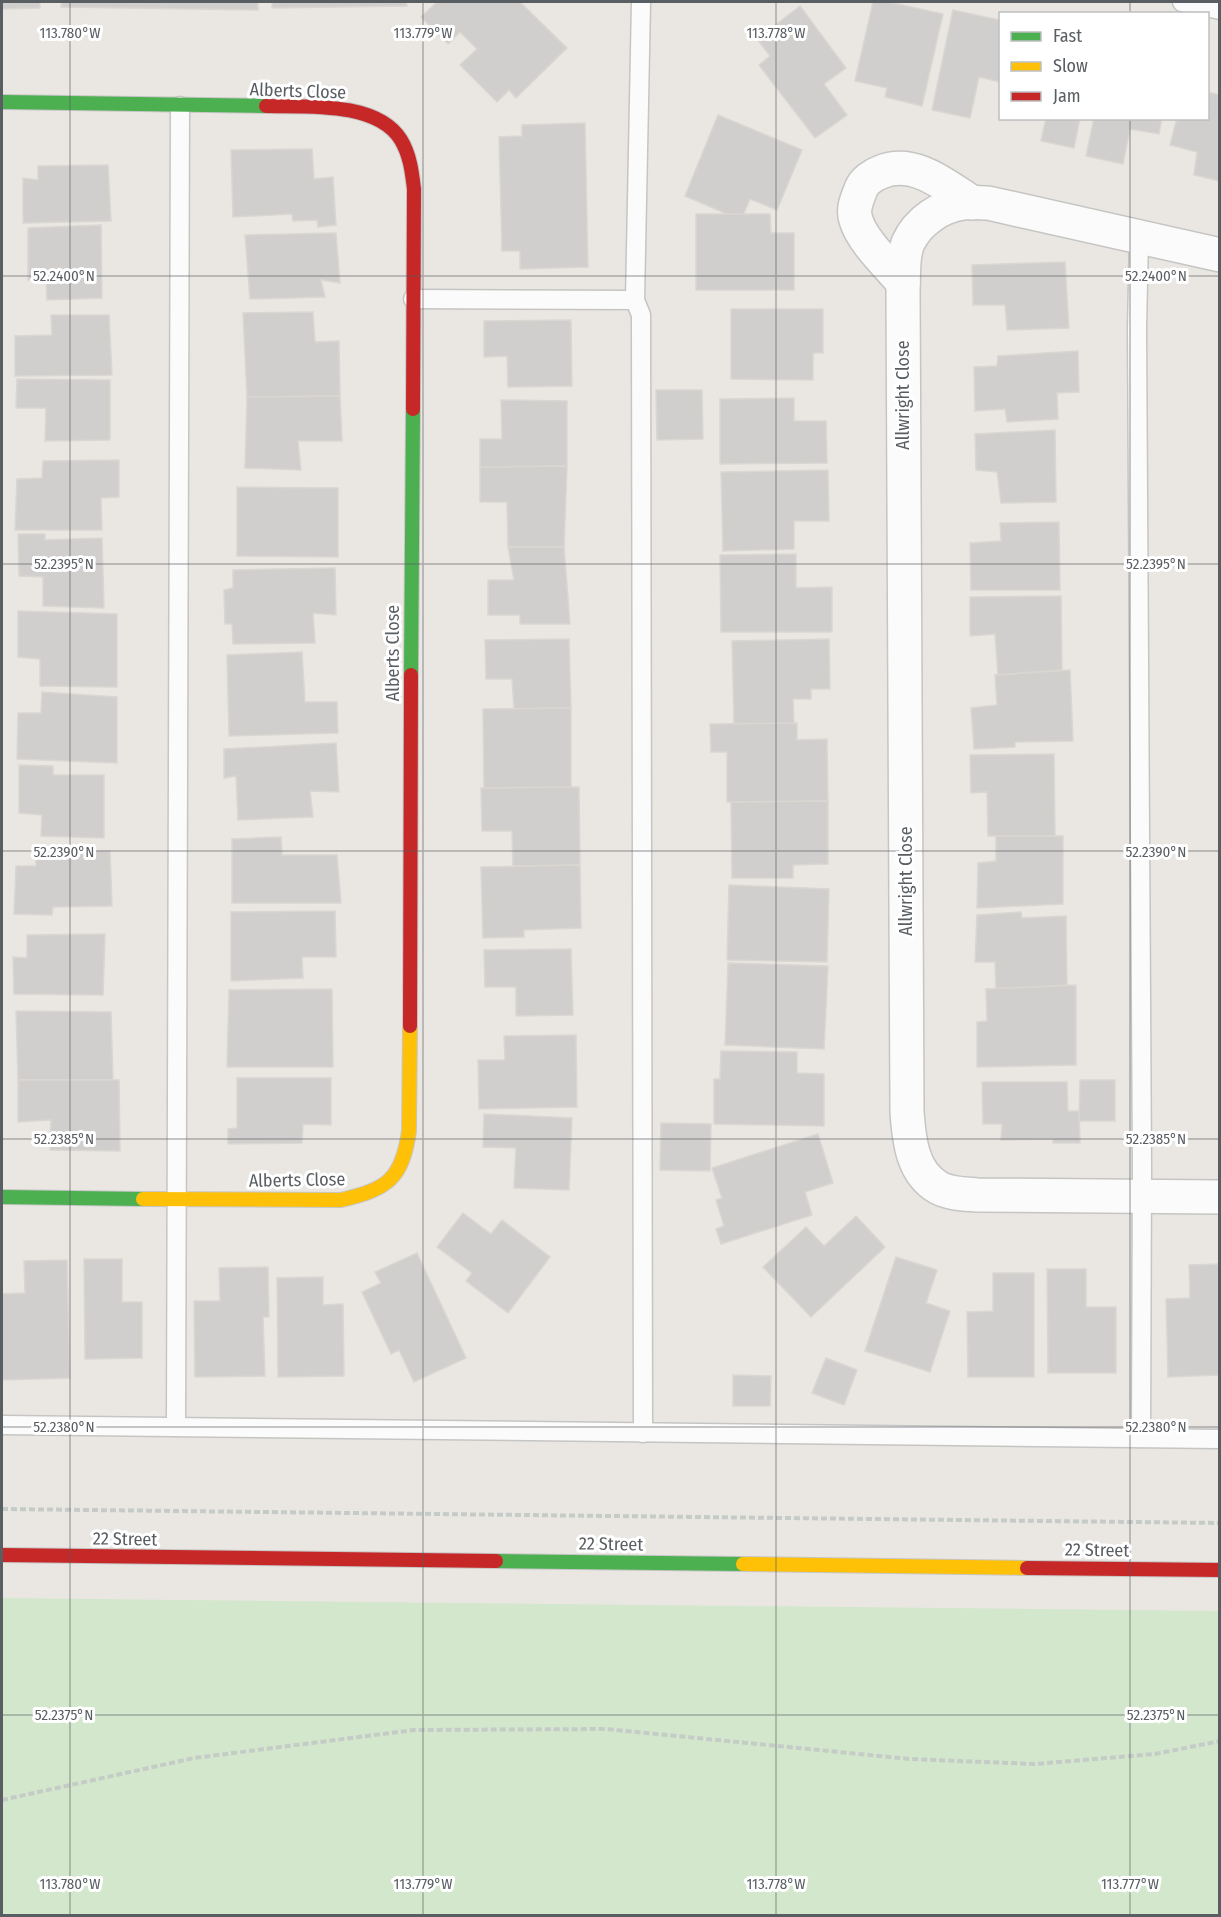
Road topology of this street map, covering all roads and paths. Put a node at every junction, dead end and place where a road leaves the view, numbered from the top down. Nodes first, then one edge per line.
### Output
1 (641, 2) edge
2 (1182, 2) edge
3 (1220, 10) edge
4 (2, 102) edge
5 (180, 106) junction
6 (973, 203) junction
7 (1139, 238) junction
8 (1220, 255) edge
9 (903, 283) junction
10 (413, 299) junction
11 (635, 300) junction
12 (2, 1197) edge
13 (1142, 1197) junction
14 (1220, 1197) edge
15 (177, 1198) junction
16 (2, 1425) edge
17 (176, 1427) junction
18 (643, 1432) junction
19 (1141, 1438) junction
20 (1220, 1439) edge
21 (2, 1509) edge
22 (1220, 1523) edge
23 (2, 1555) edge
24 (1220, 1570) edge
25 (1220, 1741) edge
26 (2, 1800) edge

1 - 11 lane
2 - 3 lane
4 - 5 street, Alberts Close
5 - 10 street, Alberts Close
5 - 15 lane
6 - 7 street, Allwright Close
6 - 9 street, Allwright Close
6 - 9 street, Allwright Close
7 - 8 street, Allwright Close
7 - 13 lane
9 - 13 street, Allwright Close
10 - 11 lane
10 - 15 street, Alberts Close
11 - 18 lane
12 - 15 street, Alberts Close
13 - 14 street, Allwright Close
13 - 19 lane
15 - 17 lane
16 - 17 lane
17 - 18 lane
18 - 19 lane
19 - 20 lane
21 - 22 path
23 - 24 street, 22 Street
25 - 26 path

